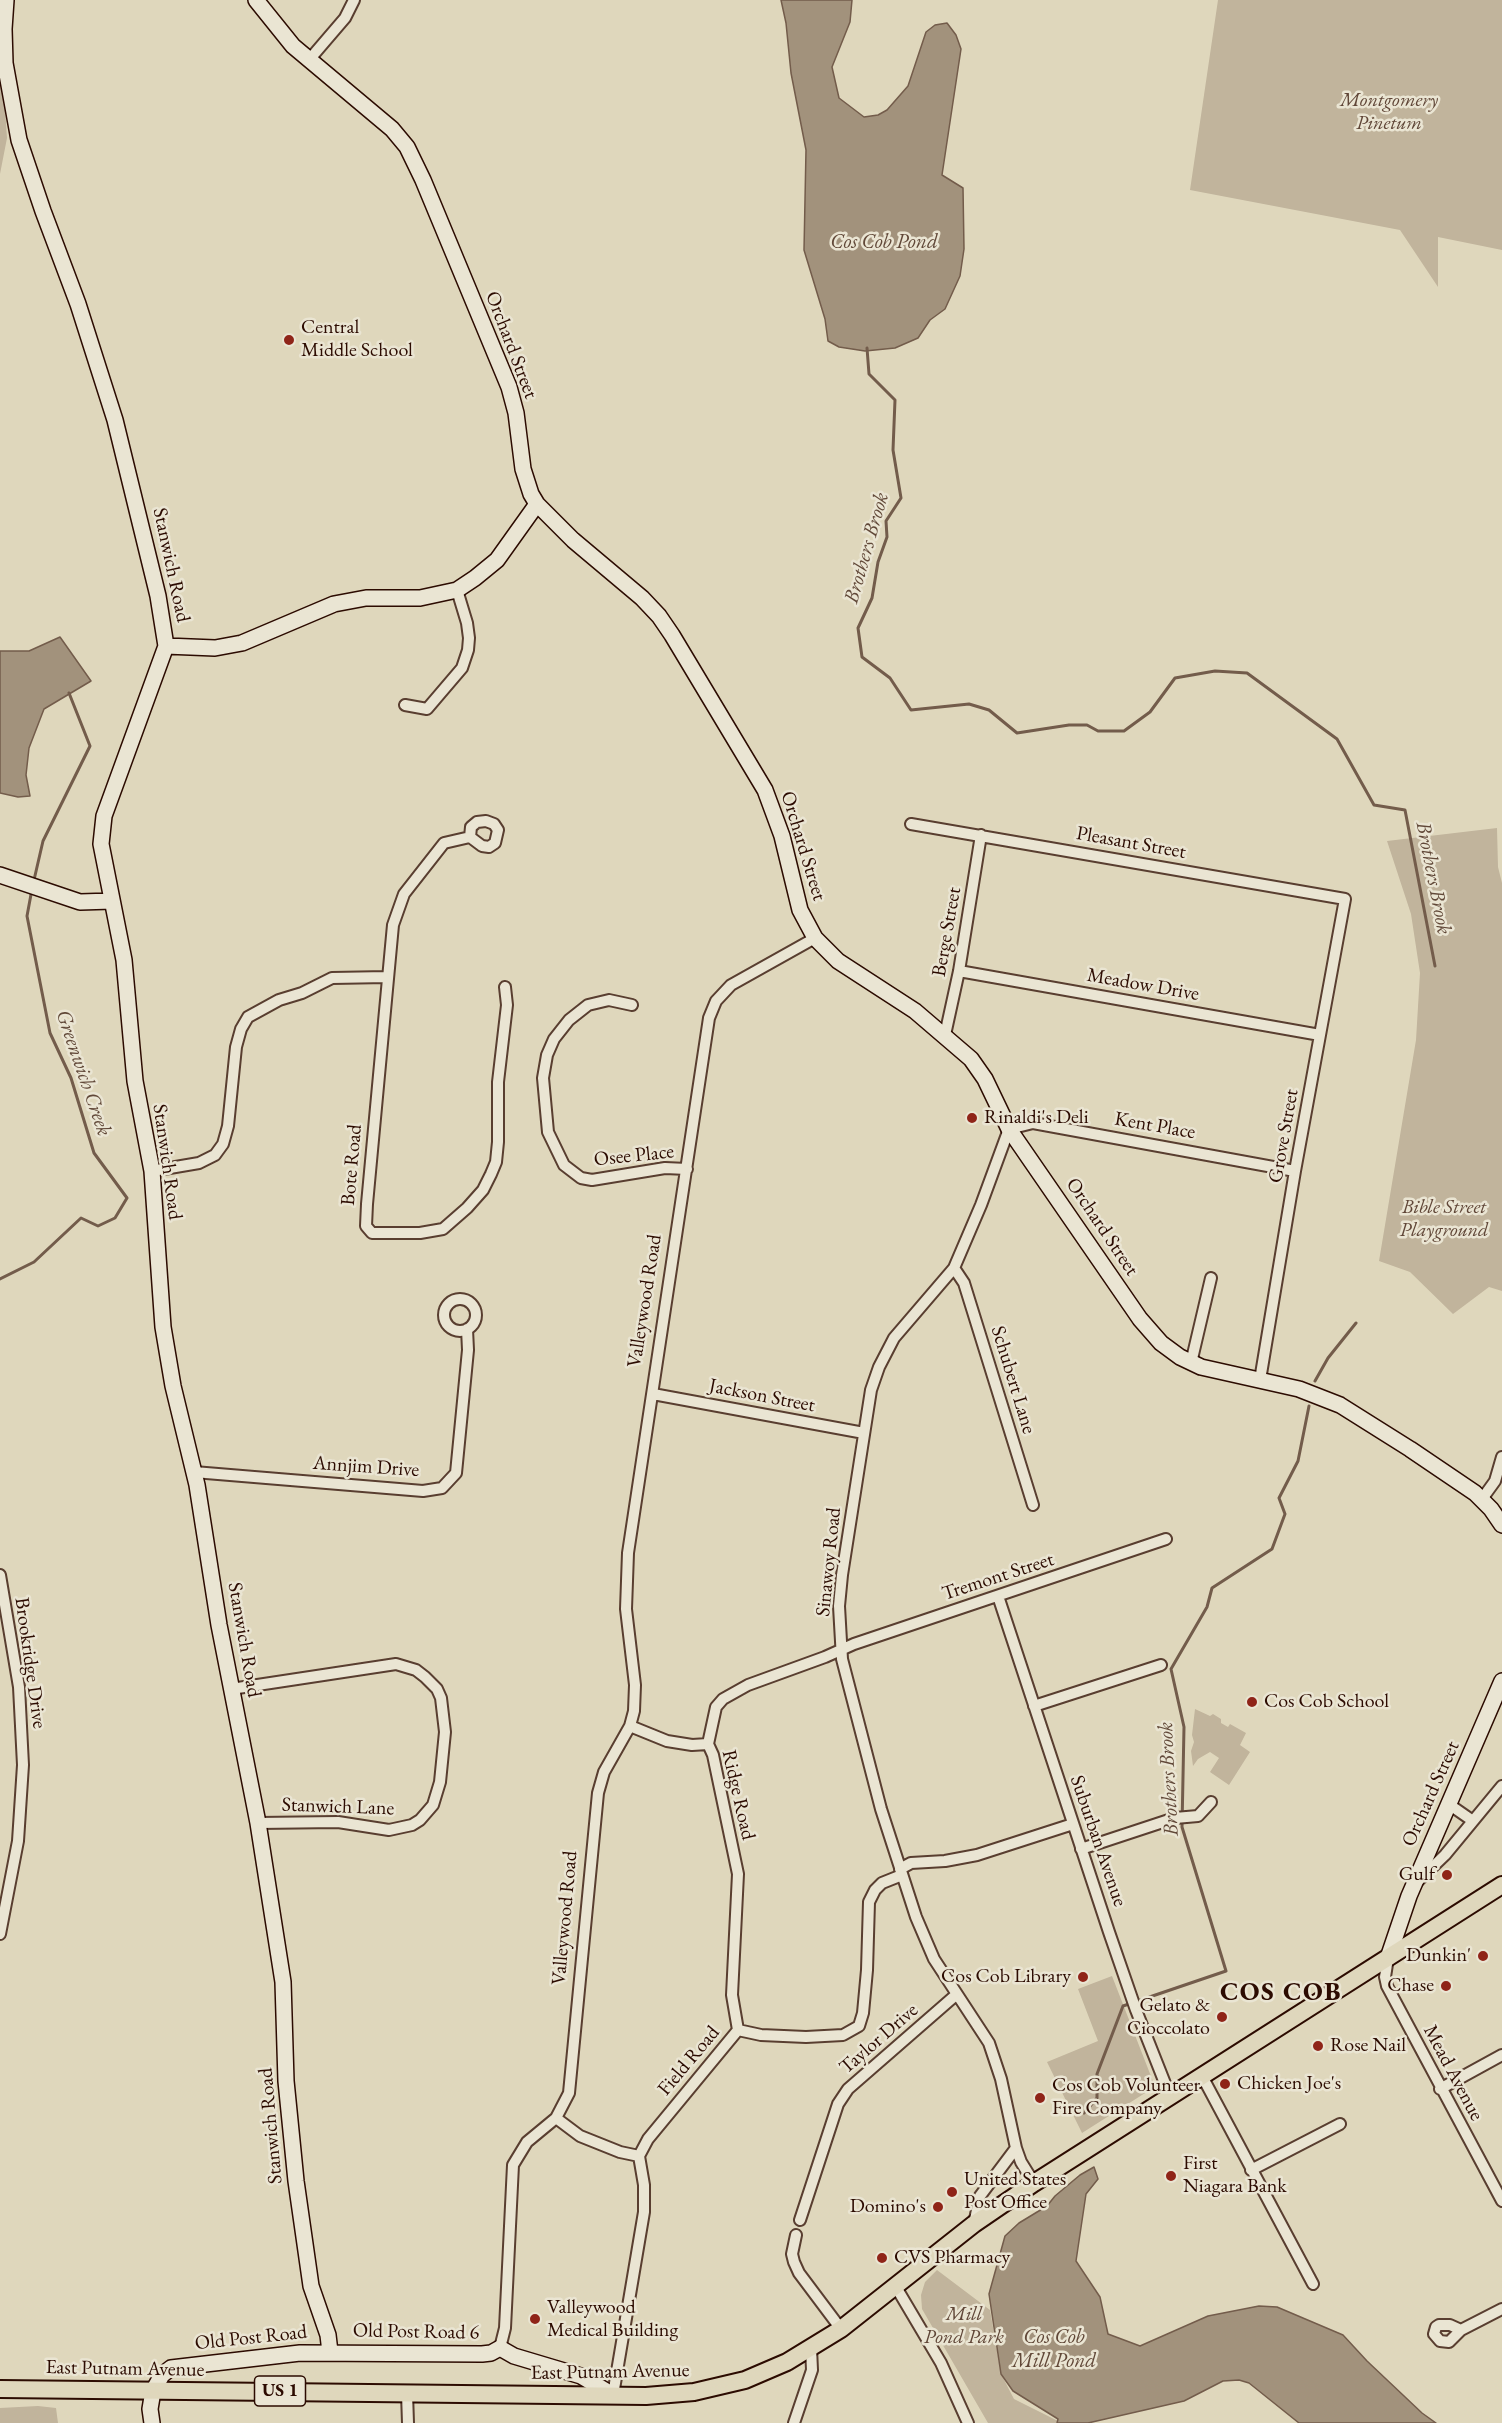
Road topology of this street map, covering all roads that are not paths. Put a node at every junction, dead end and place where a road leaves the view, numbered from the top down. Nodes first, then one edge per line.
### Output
1 (6, 0) edge
2 (256, 0) edge
3 (354, 0) edge
4 (309, 60) junction
5 (537, 504) junction
6 (457, 590) junction
7 (166, 646) junction
8 (405, 705) dead end
9 (911, 824) dead end
10 (981, 835) junction
11 (470, 837) dead end
12 (0, 875) edge
13 (1345, 898) joint
14 (112, 901) junction
15 (815, 938) junction
16 (959, 971) junction
17 (387, 977) junction
18 (505, 987) dead end
19 (632, 1005) dead end
20 (945, 1035) junction
21 (1320, 1035) junction
22 (1009, 1129) junction
23 (687, 1169) junction
24 (152, 1171) junction
25 (1295, 1171) junction
26 (954, 1268) junction
27 (1211, 1278) dead end
28 (467, 1329) dead end
29 (1191, 1363) junction
30 (1260, 1380) junction
31 (653, 1394) junction
32 (864, 1433) junction
33 (1502, 1457) edge
34 (194, 1472) junction
35 (1482, 1499) junction
36 (1033, 1505) dead end
37 (1502, 1525) edge
38 (1166, 1539) dead end
39 (0, 1575) edge
40 (999, 1596) junction
41 (841, 1649) junction
42 (1161, 1665) dead end
43 (1502, 1681) edge
44 (231, 1689) junction
45 (1034, 1706) junction
46 (630, 1726) junction
47 (708, 1744) junction
48 (1502, 1786) edge
49 (1211, 1802) dead end
50 (1450, 1805) junction
51 (1473, 1821) junction
52 (258, 1823) junction
53 (1073, 1824) junction
54 (1081, 1849) junction
55 (901, 1872) junction
56 (1415, 1884) junction
57 (1502, 1885) edge
58 (0, 1934) edge
59 (1388, 1958) junction
60 (957, 1994) junction
61 (738, 2030) junction
62 (1502, 2055) edge
63 (1202, 2076) junction
64 (1440, 2089) junction
65 (1170, 2096) junction
66 (556, 2118) junction
67 (1340, 2124) dead end
68 (1016, 2148) junction
69 (639, 2156) junction
70 (1251, 2170) junction
71 (1034, 2183) junction
72 (1502, 2201) edge
73 (800, 2220) dead end
74 (974, 2224) junction
75 (796, 2235) dead end
76 (1313, 2284) dead end
77 (896, 2287) junction
78 (1502, 2309) edge
79 (841, 2329) junction
80 (1461, 2330) dead end
81 (500, 2348) junction
82 (811, 2348) junction
83 (330, 2352) junction
84 (0, 2389) edge
85 (153, 2391) junction
86 (407, 2393) junction
87 (613, 2395) junction
88 (152, 2423) edge
89 (408, 2423) edge
90 (794, 2423) edge
91 (968, 2423) edge

1 - 7 street, Stanwich Road
2 - 4 street, Orchard Street
3 - 4 street
4 - 5 street, Orchard Street
5 - 6 street
5 - 15 street, Orchard Street
6 - 7 street
6 - 8 street
7 - 14 street, Stanwich Road
9 - 10 street, Pleasant Street
10 - 13 street, Pleasant Street
10 - 16 street, Berge Street
11 - 17 street, Bote Road
12 - 14 street
13 - 21 street, Grove Street
14 - 24 street, Stanwich Road
15 - 20 street, Orchard Street
15 - 23 street, Valleywood Road
16 - 20 street, Berge Street
16 - 21 street, Meadow Drive
17 - 18 street, Bote Road
17 - 24 street
19 - 23 street, Osee Place
20 - 22 street, Orchard Street
21 - 25 street, Grove Street
22 - 25 street, Kent Place
22 - 26 street, Sinawoy Road
22 - 29 street, Orchard Street
23 - 31 street, Valleywood Road
24 - 34 street, Stanwich Road
25 - 30 street, Grove Street
26 - 32 street, Sinawoy Road
26 - 36 street, Schubert Lane
27 - 29 street
28 - 34 street, Annjim Drive
29 - 30 street, Orchard Street
30 - 35 street, Orchard Street
31 - 32 street, Jackson Street
31 - 46 street, Valleywood Road
32 - 41 street, Sinawoy Road
33 - 35 street
34 - 44 street, Stanwich Road
35 - 37 street, Orchard Street
38 - 40 street, Tremont Street
39 - 58 street, Brookridge Drive
40 - 41 street, Tremont Street
40 - 45 street, Suburban Avenue
41 - 47 street, Ridge Road
41 - 55 street, Sinawoy Road
42 - 45 street
43 - 50 street, Orchard Street
44 - 52 street, Stanwich Road
44 - 52 street, Stanwich Lane
45 - 53 street, Suburban Avenue
46 - 47 street
46 - 66 street, Valleywood Road
47 - 61 street, Ridge Road
48 - 51 street
49 - 54 street
50 - 51 street
50 - 56 street, Orchard Street
51 - 56 street
52 - 83 street, Stanwich Road
53 - 54 street, Suburban Avenue
53 - 55 street
54 - 65 street, Suburban Avenue
55 - 60 street, Sinawoy Road
55 - 61 street, Field Road
56 - 59 street, Orchard Street
57 - 59 main road, East Putnam Avenue / US 1
59 - 63 main road, East Putnam Avenue / US 1
59 - 64 street, Mead Avenue
60 - 68 street, Sinawoy Road
60 - 73 street, Taylor Drive
61 - 69 street, Field Road
62 - 64 street
63 - 65 main road, East Putnam Avenue / US 1
63 - 70 street
64 - 72 street, Mead Avenue
65 - 71 main road, East Putnam Avenue / US 1
66 - 69 street
66 - 81 street, Valleywood Road
67 - 70 street
68 - 71 street, Sinawoy Road
68 - 74 street
69 - 87 street
70 - 76 street
71 - 74 main road, East Putnam Avenue / US 1
74 - 77 main road, East Putnam Avenue / US 1
75 - 79 street
77 - 79 main road, East Putnam Avenue / US 1
77 - 91 street
78 - 80 street
79 - 82 main road, East Putnam Avenue / US 1
81 - 83 street, Old Post Road 6
81 - 87 street
82 - 87 main road, East Putnam Avenue / US 1
82 - 90 street
83 - 85 street, Old Post Road
84 - 85 main road, East Putnam Avenue / US 1
85 - 86 main road, East Putnam Avenue / US 1
85 - 88 street
86 - 87 main road, East Putnam Avenue / US 1
86 - 89 street

